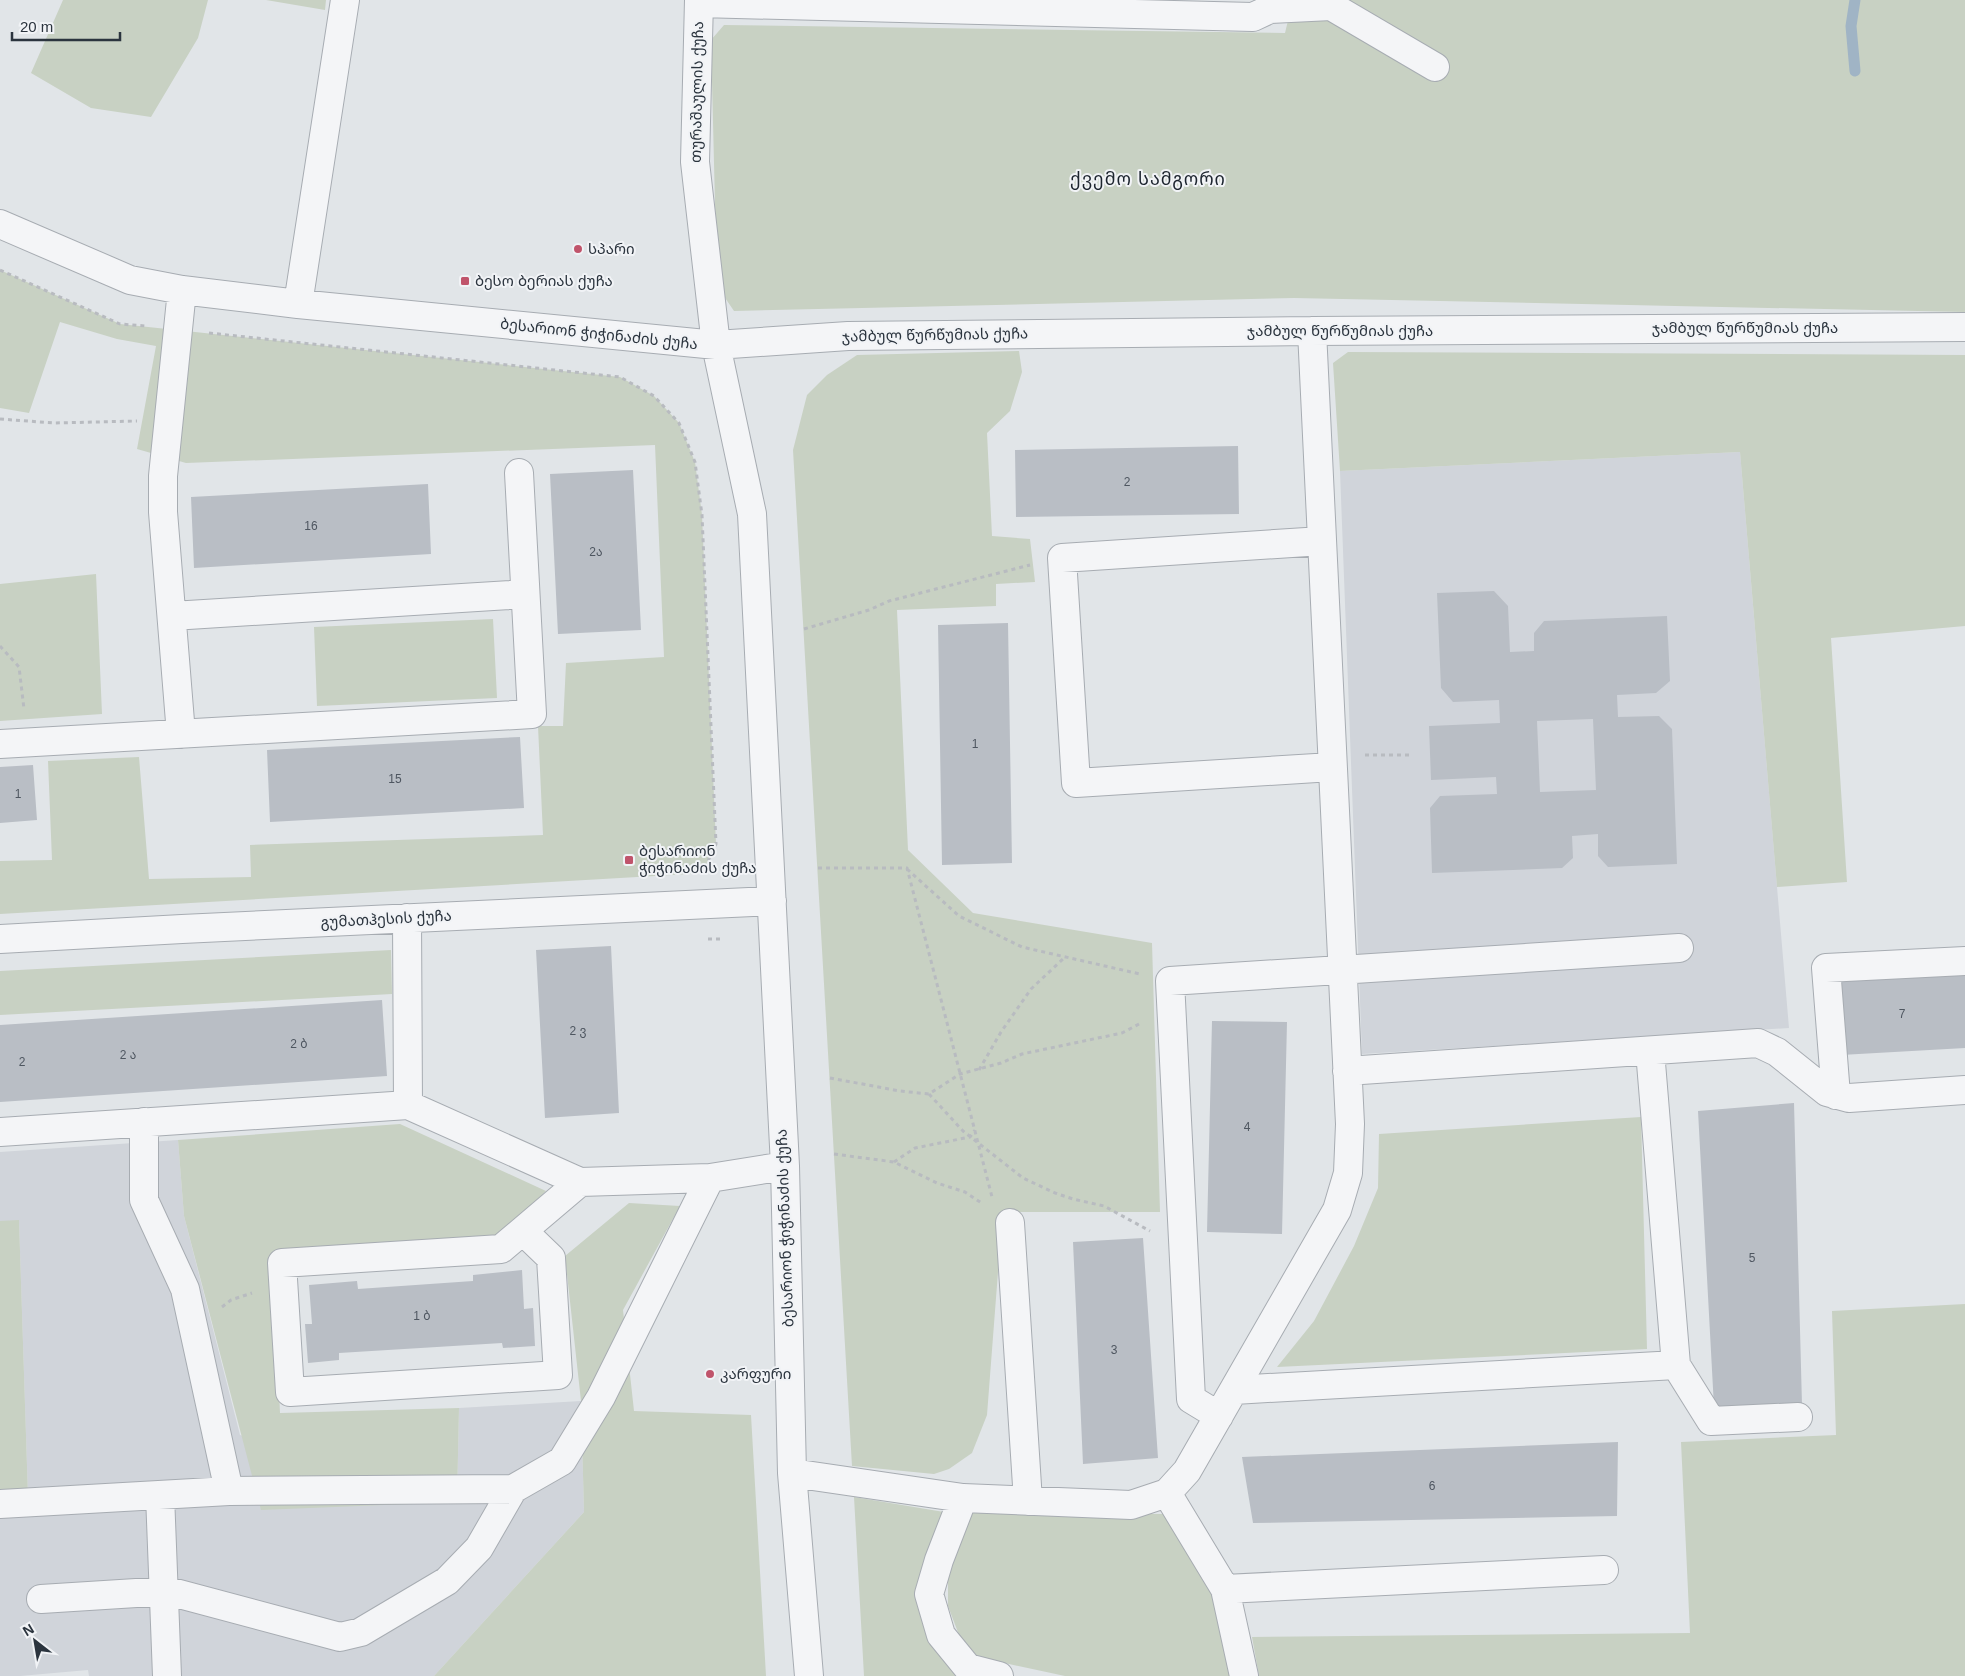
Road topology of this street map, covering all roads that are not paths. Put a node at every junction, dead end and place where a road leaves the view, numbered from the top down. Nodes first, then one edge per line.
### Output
1 (345, 0) edge
2 (699, 2) edge
3 (1274, 4) edge
4 (1435, 68) dead end
5 (0, 224) edge
6 (182, 290) junction
7 (298, 304) junction
8 (1965, 327) edge
9 (1312, 331) junction
10 (716, 346) junction
11 (519, 473) dead end
12 (1322, 541) junction
13 (525, 594) junction
14 (172, 616) junction
15 (181, 734) junction
16 (0, 744) edge
17 (1332, 761) junction
18 (772, 901) junction
19 (407, 918) junction
20 (0, 939) edge
21 (1679, 948) dead end
22 (1965, 961) edge
23 (1342, 971) junction
24 (1650, 1051) junction
25 (1347, 1071) junction
26 (1965, 1090) edge
27 (1836, 1095) junction
28 (408, 1105) junction
29 (144, 1122) junction
30 (0, 1132) edge
31 (784, 1166) junction
32 (710, 1178) junction
33 (580, 1182) junction
34 (1003, 1217) road end
35 (523, 1231) junction
36 (1676, 1365) junction
37 (1234, 1390) junction
38 (1219, 1416) junction
39 (1798, 1417) dead end
40 (792, 1473) junction
41 (513, 1489) junction
42 (229, 1491) junction
43 (1167, 1493) junction
44 (160, 1495) junction
45 (963, 1498) junction
46 (1028, 1501) junction
47 (0, 1504) edge
48 (1604, 1570) dead end
49 (1225, 1589) junction
50 (164, 1591) junction
51 (41, 1599) dead end
52 (167, 1676) edge
53 (809, 1676) edge
54 (999, 1676) edge
55 (1244, 1676) edge

1 - 7 street
2 - 3 street, თურაშაულის ქუჩა
2 - 10 street, თურაშაულის ქუჩა
3 - 4 street, თურაშაულის ქუჩა
5 - 6 street, ბესარიონ ჭიჭინაძის ქუჩა
6 - 7 street, ბესარიონ ჭიჭინაძის ქუჩა
6 - 14 street
7 - 10 street, ბესარიონ ჭიჭინაძის ქუჩა
8 - 9 street, ჯამბულ წურწუმიას ქუჩა
9 - 10 street, ჯამბულ წურწუმიას ქუჩა
9 - 12 street
10 - 18 street, ბესარიონ ჭიჭინაძის ქუჩა
11 - 13 street
12 - 17 street
12 - 17 street
13 - 14 street
13 - 15 street
14 - 15 street
15 - 16 street
17 - 23 street
18 - 19 street, გუმათჰესის ქუჩა
18 - 31 street, ბესარიონ ჭიჭინაძის ქუჩა
19 - 20 street, გუმათჰესის ქუჩა
19 - 28 street
21 - 23 street
22 - 27 street
23 - 25 street
23 - 38 street
24 - 25 street
24 - 27 street
24 - 36 street
25 - 37 street
26 - 27 street
28 - 29 street
28 - 33 street
29 - 30 street
29 - 42 street
31 - 32 street
31 - 40 street, ბესარიონ ჭიჭინაძის ქუჩა
32 - 33 street
32 - 41 street
33 - 35 street
34 - 46 street
35 - 35 street
36 - 37 street
36 - 39 street
37 - 38 street
38 - 43 street
40 - 45 street
40 - 53 street, ბესარიონ ჭიჭინაძის ქუჩა
41 - 42 street
41 - 50 street
42 - 44 street
43 - 46 street
43 - 49 street
44 - 47 street
44 - 50 street
45 - 46 street
45 - 54 street
48 - 49 street
49 - 55 street
50 - 51 street
50 - 52 street

